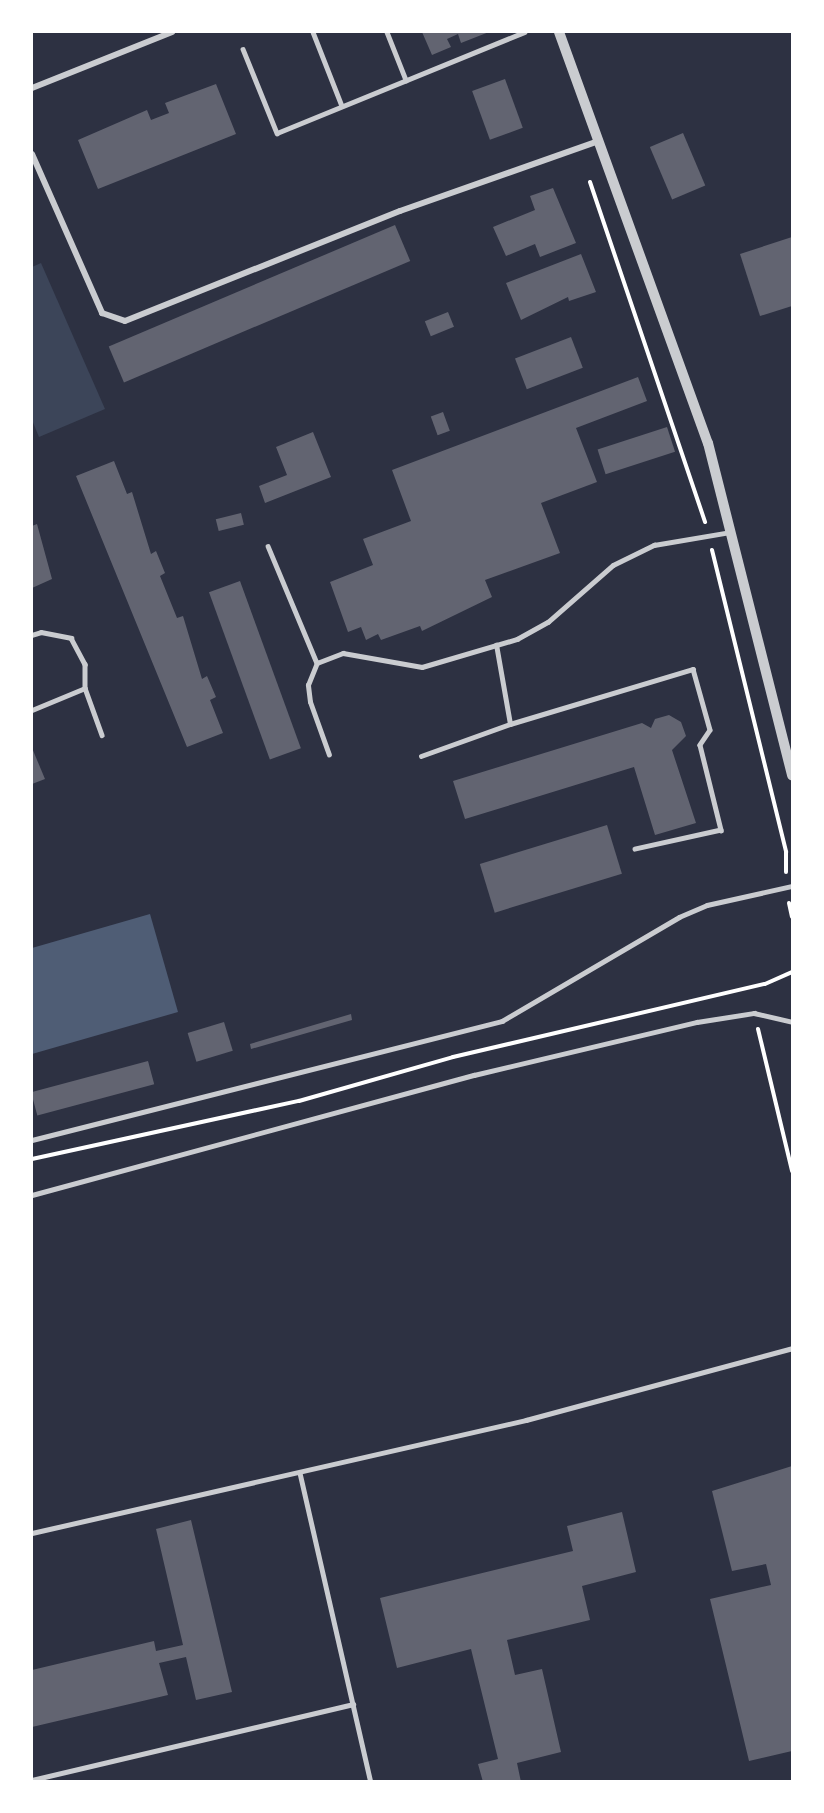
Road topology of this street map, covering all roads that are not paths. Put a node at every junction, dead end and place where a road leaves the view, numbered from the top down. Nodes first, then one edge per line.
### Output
1 (172, 32) edge
2 (313, 32) edge
3 (387, 32) edge
4 (524, 32) edge
5 (559, 32) edge
6 (243, 49) dead end
7 (406, 80) junction
8 (32, 88) edge
9 (342, 106) junction
10 (599, 141) junction
11 (32, 154) edge
12 (733, 532) junction
13 (268, 546) dead end
14 (32, 635) edge
15 (496, 645) junction
16 (317, 663) junction
17 (85, 688) junction
18 (32, 710) edge
19 (510, 724) junction
20 (102, 735) dead end
21 (329, 755) dead end
22 (422, 756) dead end
23 (792, 776) edge
24 (635, 849) dead end
25 (792, 885) edge
26 (792, 1022) edge
27 (32, 1140) edge
28 (32, 1195) edge
29 (792, 1348) edge
30 (300, 1473) junction
31 (32, 1533) edge
32 (353, 1704) junction
33 (32, 1780) edge
34 (371, 1782) edge

1 - 8 street
2 - 9 lane
3 - 7 lane
4 - 7 lane
5 - 10 street
6 - 9 lane
7 - 9 lane
10 - 11 street
10 - 12 street
12 - 15 lane
12 - 23 street
13 - 16 lane
14 - 17 lane
15 - 16 lane
15 - 19 lane
16 - 21 lane
17 - 18 lane
17 - 20 lane
19 - 22 lane
19 - 24 lane
25 - 27 lane
26 - 28 lane
29 - 30 lane
30 - 31 lane
30 - 32 lane
32 - 33 lane
32 - 34 lane

